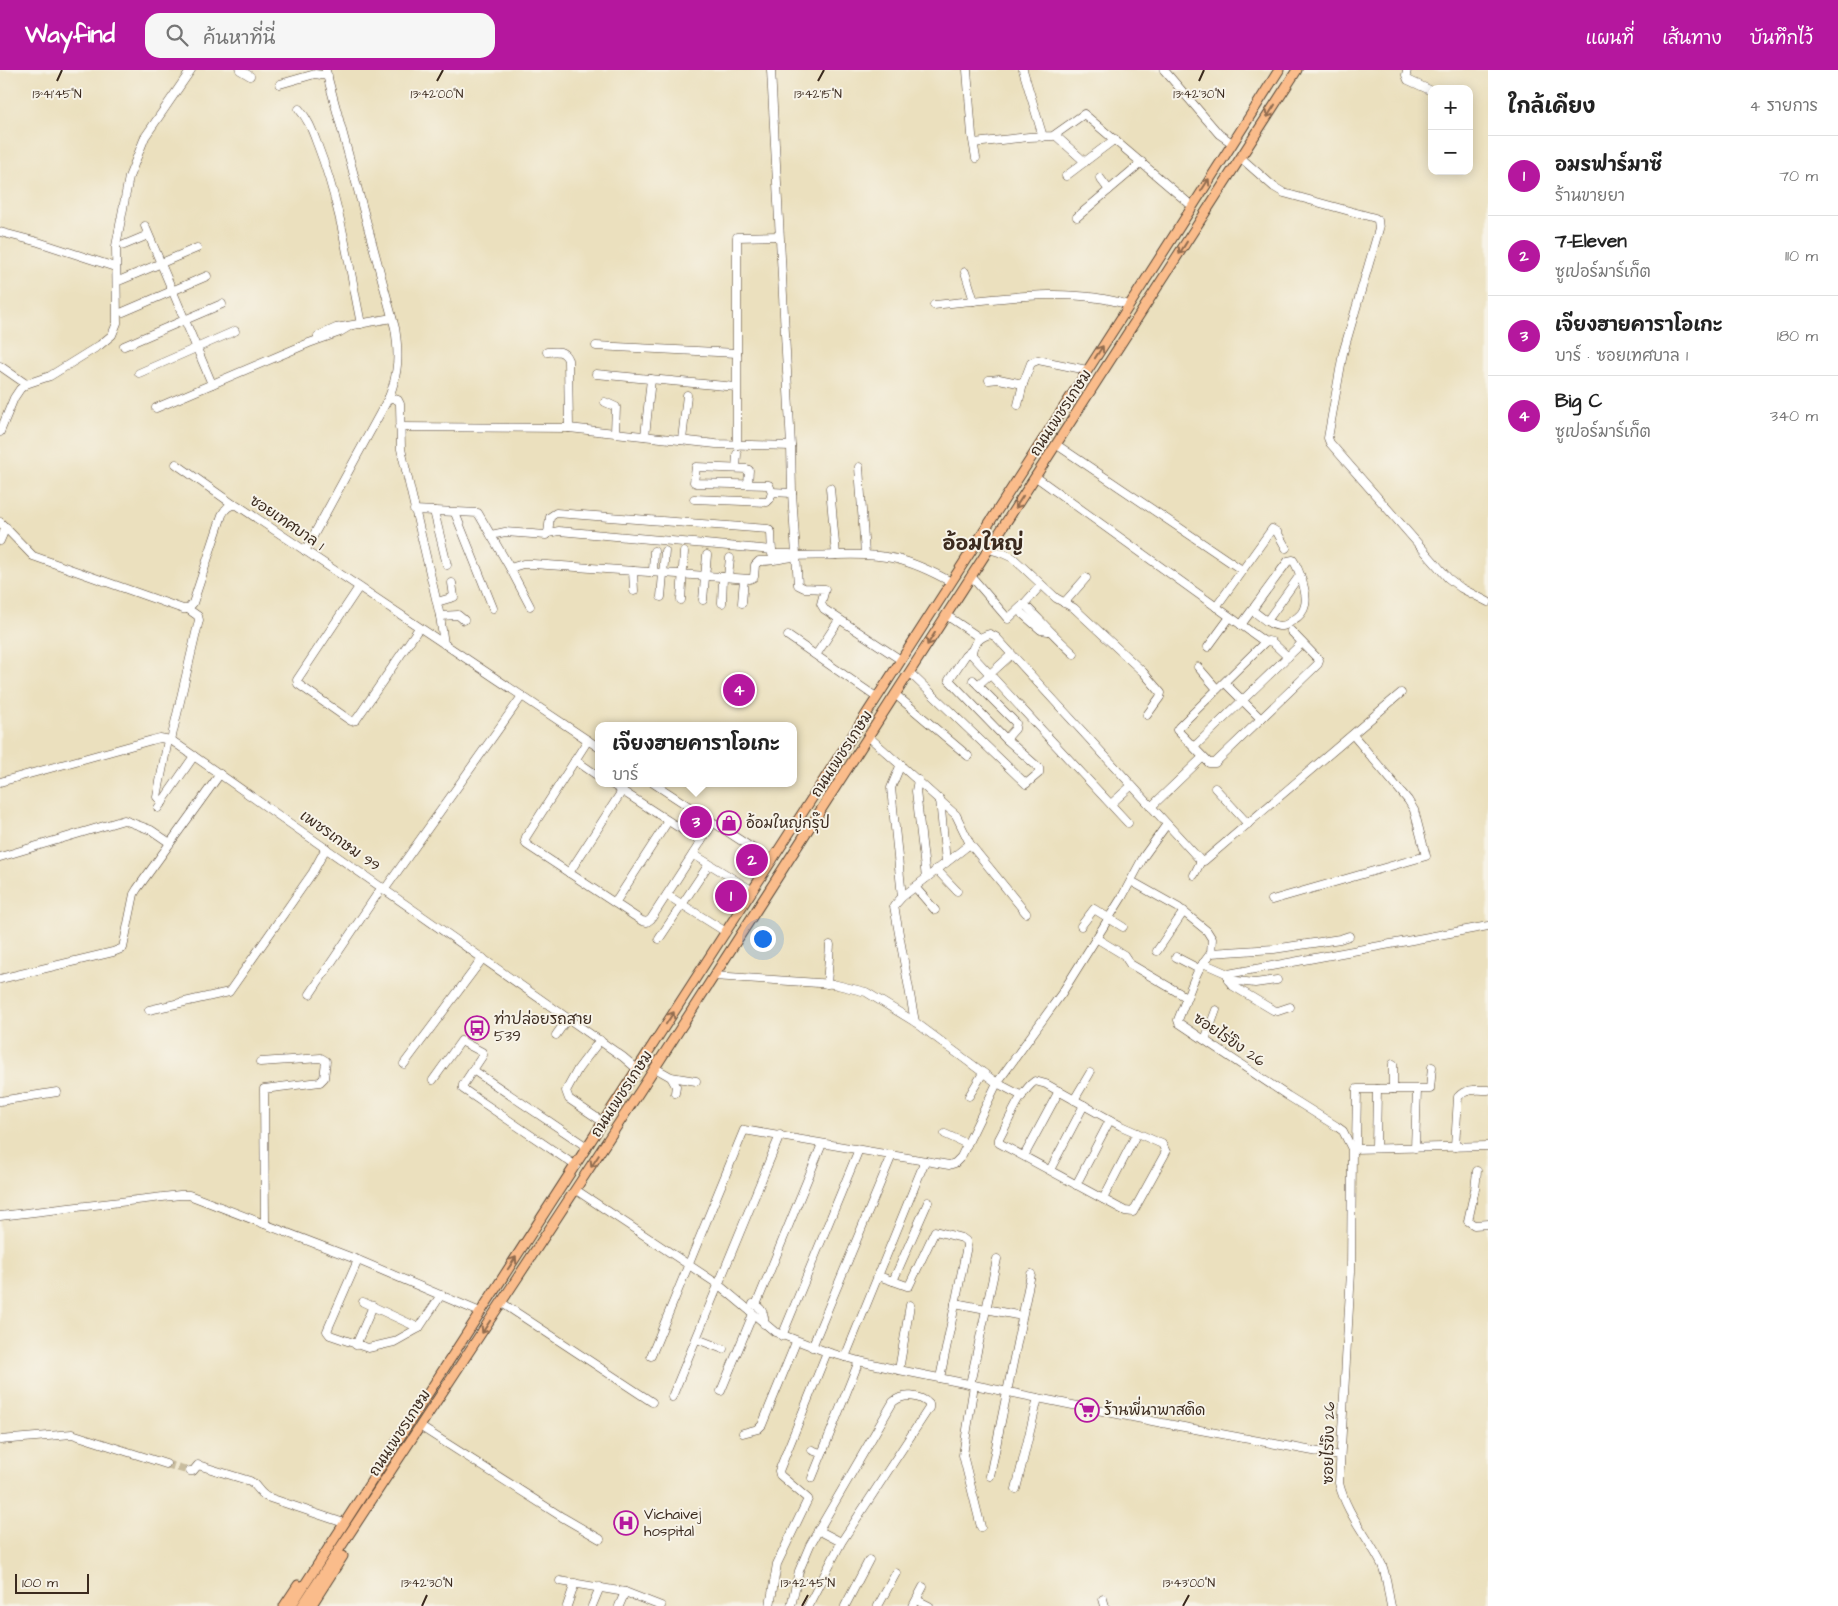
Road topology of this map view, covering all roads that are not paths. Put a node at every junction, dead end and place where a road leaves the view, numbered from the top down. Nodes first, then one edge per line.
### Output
1 (191, 70) edge
2 (240, 70) edge
3 (771, 70) edge
4 (968, 70) edge
5 (1023, 70) edge
6 (1164, 70) edge
7 (1279, 70) edge
8 (1285, 70) edge
9 (1292, 70) edge
10 (1297, 70) edge
11 (1408, 70) edge
12 (327, 73) edge
13 (250, 76) dead end
14 (1290, 82) junction
15 (280, 84) dead end
16 (1428, 89) edge
17 (299, 109) dead end
18 (1055, 135) junction
19 (1043, 137) junction
20 (1114, 139) junction
21 (1235, 139) junction
22 (974, 143) junction
23 (976, 158) dead end
24 (1241, 158) junction
25 (1085, 162) junction
26 (1142, 162) junction
27 (1066, 176) dead end
28 (1100, 178) dead end
29 (1109, 190) junction
30 (1192, 206) junction
31 (1078, 217) dead end
32 (145, 226) dead end
33 (0, 232) edge
34 (148, 235) junction
35 (779, 236) junction
36 (124, 245) dead end
37 (197, 248) dead end
38 (161, 263) junction
39 (115, 267) junction
40 (965, 272) dead end
41 (207, 276) dead end
42 (121, 280) dead end
43 (172, 291) junction
44 (974, 301) junction
45 (222, 304) dead end
46 (934, 305) dead end
47 (1130, 305) junction
48 (123, 312) dead end
49 (392, 318) junction
50 (184, 320) junction
51 (361, 324) junction
52 (235, 331) dead end
53 (124, 346) dead end
54 (596, 346) dead end
55 (197, 348) junction
56 (548, 352) dead end
57 (736, 353) junction
58 (0, 366) edge
59 (1087, 370) junction
60 (139, 374) dead end
61 (596, 374) dead end
62 (651, 379) junction
63 (992, 379) dead end
64 (26, 384) junction
65 (212, 384) junction
66 (1022, 384) junction
67 (736, 387) junction
68 (687, 395) dead end
69 (389, 397) junction
70 (605, 402) dead end
71 (1018, 405) dead end
72 (156, 408) dead end
73 (399, 427) junction
74 (569, 428) junction
75 (0, 432) edge
76 (615, 432) junction
77 (645, 436) junction
78 (682, 440) junction
79 (1057, 445) junction
80 (791, 446) junction
81 (737, 450) junction
82 (176, 464) dead end
83 (736, 468) junction
84 (858, 468) dead end
85 (1036, 477) junction
86 (748, 484) junction
87 (830, 488) dead end
88 (772, 492) junction
89 (792, 493) junction
90 (694, 499) dead end
91 (234, 505) junction
92 (414, 510) junction
93 (434, 511) junction
94 (455, 513) junction
95 (3, 525) edge
96 (548, 533) junction
97 (491, 535) junction
98 (0, 541) edge
99 (1286, 548) dead end
100 (989, 549) junction
101 (772, 550) junction
102 (305, 551) junction
103 (654, 551) dead end
104 (665, 551) dead end
105 (684, 552) dead end
106 (865, 554) junction
107 (707, 555) dead end
108 (797, 555) junction
109 (836, 555) junction
110 (730, 558) dead end
111 (447, 565) dead end
112 (510, 568) junction
113 (1242, 570) junction
114 (633, 571) junction
115 (653, 572) junction
116 (664, 573) junction
117 (683, 574) junction
118 (1300, 575) junction
119 (971, 576) junction
120 (705, 577) junction
121 (726, 578) junction
122 (1086, 578) dead end
123 (744, 579) junction
124 (951, 582) junction
125 (452, 583) dead end
126 (1041, 586) junction
127 (359, 587) junction
128 (634, 591) dead end
129 (661, 597) dead end
130 (681, 600) dead end
131 (703, 600) dead end
132 (437, 602) junction
133 (1488, 602) edge
134 (722, 603) dead end
135 (1064, 603) junction
136 (742, 604) dead end
137 (530, 606) dead end
138 (1021, 607) junction
139 (1216, 607) junction
140 (493, 608) dead end
141 (188, 609) junction
142 (1252, 610) junction
143 (946, 615) junction
144 (440, 616) junction
145 (1230, 617) junction
146 (464, 620) dead end
147 (839, 620) junction
148 (1267, 621) junction
149 (1241, 625) junction
150 (419, 628) junction
151 (1291, 631) dead end
152 (788, 636) dead end
153 (980, 638) junction
154 (1265, 642) junction
155 (1302, 643) junction
156 (444, 644) junction
157 (1208, 647) dead end
158 (972, 650) junction
159 (1074, 654) dead end
160 (816, 655) junction
161 (1011, 655) junction
162 (1288, 657) junction
163 (901, 660) junction
164 (1198, 667) dead end
165 (910, 673) junction
166 (990, 674) junction
167 (1225, 683) junction
168 (1217, 689) junction
169 (1401, 693) dead end
170 (896, 695) junction
171 (522, 696) junction
172 (876, 697) junction
173 (1243, 700) junction
174 (1147, 715) dead end
175 (1261, 719) junction
176 (1353, 735) junction
177 (869, 737) junction
178 (1006, 739) junction
179 (170, 740) junction
180 (588, 740) junction
181 (595, 745) edge
182 (1194, 747) junction
183 (194, 756) junction
184 (968, 756) dead end
185 (1204, 757) junction
186 (575, 760) junction
187 (901, 764) junction
188 (220, 774) junction
189 (595, 774) edge
190 (918, 780) junction
191 (0, 782) edge
192 (1131, 786) junction
193 (616, 787) edge
194 (659, 787) edge
195 (1215, 788) dead end
196 (622, 791) junction
197 (940, 799) junction
198 (1111, 804) junction
199 (1151, 807) junction
200 (668, 821) junction
201 (713, 823) junction
202 (1128, 823) dead end
203 (1168, 824) junction
204 (1248, 824) junction
205 (701, 842) junction
206 (170, 843) junction
207 (970, 844) junction
208 (326, 848) junction
209 (693, 854) junction
210 (0, 857) edge
211 (772, 861) junction
212 (1201, 861) junction
213 (946, 862) junction
214 (710, 864) junction
215 (936, 869) junction
216 (569, 873) junction
217 (1194, 875) dead end
218 (926, 878) junction
219 (1130, 882) junction
220 (915, 887) junction
221 (383, 888) junction
222 (753, 890) junction
223 (957, 891) dead end
224 (667, 895) junction
225 (902, 897) junction
226 (1272, 900) dead end
227 (615, 903) junction
228 (683, 905) junction
229 (935, 910) dead end
230 (1184, 911) junction
231 (1026, 913) dead end
232 (1109, 918) junction
233 (1081, 926) dead end
234 (1488, 926) edge
235 (1123, 927) dead end
236 (726, 932) junction
237 (1348, 936) dead end
238 (1096, 938) junction
239 (659, 939) dead end
240 (830, 946) dead end
241 (1157, 951) dead end
242 (1210, 953) junction
243 (1176, 957) dead end
244 (483, 958) junction
245 (1201, 966) junction
246 (714, 976) junction
247 (1228, 977) junction
248 (0, 979) edge
249 (1277, 980) dead end
250 (827, 984) junction
251 (310, 994) dead end
252 (1186, 997) junction
253 (1290, 1007) dead end
254 (149, 1010) dead end
255 (1216, 1010) dead end
256 (568, 1018) junction
257 (916, 1022) junction
258 (556, 1035) dead end
259 (600, 1040) junction
260 (1205, 1040) junction
261 (260, 1062) dead end
262 (404, 1064) dead end
263 (1393, 1064) dead end
264 (1432, 1067) dead end
265 (637, 1068) junction
266 (655, 1068) junction
267 (473, 1070) junction
268 (983, 1073) junction
269 (1090, 1074) dead end
270 (671, 1077) junction
271 (433, 1080) dead end
272 (696, 1081) dead end
273 (646, 1082) junction
274 (628, 1083) junction
275 (997, 1083) junction
276 (1377, 1089) junction
277 (1393, 1089) junction
278 (1417, 1090) junction
279 (1488, 1090) edge
280 (640, 1091) junction
281 (1059, 1091) junction
282 (57, 1092) dead end
283 (675, 1092) dead end
284 (969, 1096) dead end
285 (1022, 1096) junction
286 (1074, 1100) junction
287 (0, 1101) edge
288 (1084, 1105) junction
289 (1110, 1120) junction
290 (603, 1122) junction
291 (1137, 1133) junction
292 (945, 1134) dead end
293 (780, 1135) junction
294 (822, 1144) junction
295 (967, 1144) junction
296 (1488, 1146) edge
297 (587, 1147) junction
298 (1376, 1147) junction
299 (1455, 1147) junction
300 (1353, 1148) junction
301 (1415, 1148) junction
302 (857, 1154) dead end
303 (892, 1155) junction
304 (1024, 1156) junction
305 (925, 1161) junction
306 (576, 1166) junction
307 (1050, 1170) junction
308 (1477, 1171) dead end
309 (1076, 1185) junction
310 (576, 1190) junction
311 (1103, 1199) junction
312 (928, 1202) dead end
313 (907, 1204) junction
314 (924, 1211) junction
315 (0, 1216) edge
316 (265, 1224) junction
317 (1488, 1224) edge
318 (895, 1234) junction
319 (910, 1241) junction
320 (886, 1256) junction
321 (997, 1259) dead end
322 (358, 1260) junction
323 (901, 1262) junction
324 (688, 1264) junction
325 (1031, 1274) dead end
326 (878, 1276) junction
327 (893, 1281) junction
328 (719, 1285) junction
329 (440, 1295) junction
330 (363, 1302) dead end
331 (502, 1303) junction
332 (955, 1303) junction
333 (744, 1304) junction
334 (756, 1305) junction
335 (910, 1305) dead end
336 (373, 1306) junction
337 (986, 1310) junction
338 (480, 1312) junction
339 (753, 1314) junction
340 (1022, 1316) junction
341 (764, 1324) junction
342 (419, 1328) junction
343 (782, 1336) junction
344 (697, 1339) junction
345 (796, 1342) junction
346 (356, 1345) junction
347 (812, 1347) junction
348 (723, 1349) dead end
349 (827, 1352) junction
350 (651, 1356) dead end
351 (844, 1357) junction
352 (859, 1361) junction
353 (899, 1370) junction
354 (940, 1378) junction
355 (972, 1384) junction
356 (721, 1391) dead end
357 (1006, 1391) junction
358 (672, 1397) dead end
359 (1038, 1398) junction
360 (652, 1402) dead end
361 (421, 1427) junction
362 (743, 1432) dead end
363 (0, 1440) edge
364 (812, 1450) dead end
365 (823, 1451) junction
366 (1340, 1456) junction
367 (166, 1464) tunnel mouth
368 (190, 1471) tunnel mouth
369 (990, 1476) dead end
370 (812, 1478) dead end
371 (373, 1481) junction
372 (1016, 1489) dead end
373 (372, 1500) junction
374 (341, 1522) junction
375 (980, 1527) dead end
376 (818, 1530) junction
377 (600, 1539) dead end
378 (841, 1542) junction
379 (869, 1560) dead end
380 (896, 1573) dead end
381 (560, 1581) dead end
382 (575, 1583) junction
383 (600, 1587) junction
384 (923, 1587) dead end
385 (625, 1592) junction
386 (915, 1603) edge
387 (284, 1606) edge
388 (291, 1606) edge
389 (302, 1606) edge
390 (311, 1606) edge
391 (567, 1606) edge
392 (592, 1606) edge
393 (619, 1606) edge
394 (661, 1606) edge
395 (770, 1606) edge
396 (791, 1606) edge
397 (808, 1606) edge
398 (845, 1606) edge
399 (878, 1606) edge
400 (929, 1606) edge
401 (1391, 1606) edge

1 - 39 street
2 - 13 street
3 - 35 street
4 - 22 street
5 - 19 street
6 - 21 street
7 - 21 main road, ถนนเพชรเกษม
8 - 21 main road
9 - 14 main road
10 - 14 main road, ถนนเพชรเกษม
11 - 16 street
12 - 15 street
12 - 49 street
14 -> 24 main road, ถนนเพชรเกษม
17 - 51 street
18 - 19 street
18 - 20 street
18 - 25 street
19 - 22 street
20 - 25 street
20 - 26 street
30 -> 21 main road, ถนนเพชรเกษม
22 - 23 street
24 -> 79 main road, ถนนเพชรเกษม
24 - 133 street
25 - 27 street
26 - 29 street
26 - 30 street
28 - 29 street
29 - 31 street
30 - 47 main road, ถนนเพชรเกษม
32 - 34 street
33 - 39 street
34 - 36 street
34 - 38 street
35 - 57 street
35 - 80 street
37 - 38 street
38 - 42 street
38 - 43 street
39 - 64 street
40 - 44 street
41 - 43 street
43 - 48 street
43 - 50 street
44 - 46 street
44 - 47 street
45 - 50 street
59 -> 47 main road, ถนนเพชรเกษม
49 - 51 street
49 - 69 street
50 - 53 street
50 - 55 street
51 - 65 street
52 - 55 street
54 - 57 street
55 - 60 street
55 - 65 street
56 - 74 street
57 - 67 street
58 - 64 street
59 - 66 street
59 - 124 main road, ถนนเพชรเกษม
61 - 62 street
62 - 67 street
62 - 77 street
63 - 66 street
64 - 75 street
65 - 72 street
66 - 71 street
67 - 81 street
68 - 78 street
69 - 73 street
69 - 102 street
70 - 76 street
73 - 74 street
73 - 92 street
74 - 76 street
76 - 77 street
77 - 78 street
78 - 81 street
79 - 85 main road, ถนนเพชรเกษม
79 - 113 street
80 - 81 street
80 - 89 street
81 - 83 street
82 - 91 street
83 - 86 street
83 - 86 street
84 - 106 street
85 -> 100 main road, ถนนเพชรเกษม
85 - 139 street
86 - 88 street
87 - 109 street
88 - 89 street
88 - 90 street
89 - 108 street
91 - 102 street, ซอยเทศบาล 1
91 - 141 street, ซอยเทศบาล 1
92 - 93 street
92 - 132 street
93 - 94 street
93 - 111 street
94 - 97 street
94 - 140 street
95 - 98 street
95 - 141 street
96 - 97 street
96 - 101 street
96 - 101 street
97 - 112 street
99 - 113 street
100 - 119 main road, ถนนเพชรเกษม
100 - 126 street
101 - 108 street
102 - 127 street, ซอยเทศบาล 1
103 - 115 street
104 - 116 street
105 - 117 street
106 - 109 street
106 - 124 street
107 - 120 street
108 - 109 street
108 - 123 street
108 - 147 street
110 - 121 street
112 - 114 street
112 - 137 street
113 - 139 street
114 - 115 street
114 - 128 street
115 - 116 street
116 - 117 street
116 - 129 street
117 - 120 street
117 - 130 street
118 - 142 street
118 - 148 street
118 - 148 street
119 - 138 street
119 - 143 main road, ถนนเพชรเกษม
120 - 121 street
120 - 131 street
121 - 123 street
121 - 134 street
122 - 135 street
123 - 136 street
124 - 163 main road, ถนนเพชรเกษม
125 - 132 street
126 - 135 street
126 - 138 street
127 - 150 street, ซอยเทศบาล 1
127 - 150 street
132 - 144 street
135 - 174 street
138 - 159 street
139 - 145 street
141 - 179 street
142 - 148 street
142 - 149 street
143 - 153 street
143 -> 165 main road, ถนนเพชรเกษม
144 - 146 street
144 - 156 street
145 - 149 street
145 - 157 street
147 - 160 street
147 - 163 street
149 - 154 street
150 - 156 street, ซอยเทศบาล 1
151 - 155 street
152 - 160 street
153 - 158 street
153 - 161 street
154 - 162 street
154 - 167 street
155 - 162 street
155 - 175 street
156 - 171 street, ซอยเทศบาล 1
158 - 166 street
158 - 178 street
160 - 172 street
161 - 166 street
161 - 192 street
162 - 173 street
163 - 172 main road, ถนนเพชรเกษม
164 - 168 street
165 - 170 main road, ถนนเพชรเกษม
165 - 178 street
166 - 178 street
166 - 198 street
167 - 168 street
167 - 173 street
168 - 182 street
169 - 176 street
170 - 177 main road, ถนนเพชรเกษม
170 - 184 street
171 - 180 street, ซอยเทศบาล 1
171 - 221 street
172 - 211 main road, ถนนเพชรเกษม
173 - 175 street
173 - 182 street
175 - 185 street
176 - 204 street
176 - 226 street
177 - 187 street
177 - 246 main road, ถนนเพชรเกษม
179 - 183 street, เพชรเกษม 99
179 - 183 street
179 - 191 street
180 - 181 street, ซอยเทศบาล 1
180 - 186 street
182 - 185 street
183 - 188 street, เพชรเกษม 99
185 - 199 street
186 - 189 street
186 - 216 street
187 - 190 street
187 - 225 street
188 - 206 street
188 - 208 street, เพชรเกษม 99
190 - 197 street
190 - 218 street
192 - 198 street
192 - 199 street
193 - 196 street
194 - 201 street
195 - 204 street
196 - 200 street
196 - 216 street
197 - 207 street
197 - 213 street
198 - 202 street
199 - 203 street
200 - 205 street
200 - 227 street
201 - 205 street
201 - 211 street
203 - 212 street
203 - 219 street
204 - 212 street
205 - 209 street
206 - 210 street
206 - 248 street
207 - 213 street
207 - 231 street
208 - 221 street, เพชรเกษม 99
208 - 254 street
209 - 214 street
209 - 224 street
211 - 222 main road, ถนนเพชรเกษม
212 - 217 street
213 - 215 street
214 - 222 street
214 - 228 street
215 - 218 street
215 - 223 street
216 - 227 street
218 - 220 street
219 - 230 street
219 - 232 street
220 - 225 street
220 - 229 street
221 - 244 street, เพชรเกษม 99
221 - 251 street
222 - 236 main road, ถนนเพชรเกษม
224 - 227 street
224 - 228 street
225 - 257 street
228 - 236 street
228 - 239 street
230 - 241 street
230 - 242 street
232 - 233 street
232 - 235 street
232 - 238 street
234 - 247 street
265 -> 236 main road, ถนนเพชรเกษม
237 - 242 street
238 - 252 street
238 - 275 street
240 - 250 street
242 - 245 street, ซอยไร่ขิง 26
243 - 245 street
244 - 256 street, เพชรเกษม 99
244 - 262 street
245 - 247 street
245 - 252 street, ซอยไร่ขิง 26
246 - 250 street
246 - 266 main road, ถนนเพชรเกษม
247 - 249 street
247 - 253 street
250 - 257 street
252 - 260 street, ซอยไร่ขิง 26
255 - 260 street
256 - 258 street
256 - 259 street, เพชรเกษม 99
257 - 268 street
259 - 265 street, เพชรเกษม 99
259 - 290 street
260 - 300 street, ซอยไร่ขิง 26
261 - 316 street
263 - 277 street
264 - 278 street
265 - 273 main road
265 - 274 main road, ถนนเพชรเกษม
266 - 270 street
266 - 273 main road, ถนนเพชรเกษม
267 - 271 street
267 - 297 street
267 - 306 street
268 - 275 street
268 - 284 street
269 - 286 street
270 - 272 street
270 - 283 street
273 - 280 main road, ถนนเพชรเกษม
274 - 280 main road
274 - 290 main road, ถนนเพชรเกษม
275 - 285 street
275 - 295 street
276 - 277 street
276 - 298 street
276 - 300 street
277 - 278 street
278 - 301 street
279 - 299 street
280 -> 310 main road, ถนนเพชรเกษม
281 - 285 street
281 - 286 street
281 - 304 street
282 - 287 street
285 - 304 street
286 - 288 street
288 - 289 street
288 - 307 street
289 - 291 street
289 - 309 street
290 - 297 main road, ถนนเพชรเกษม
291 - 311 street
291 - 311 street
292 - 295 street
293 - 294 street
293 - 324 street
293 - 328 street
294 - 303 street
294 - 334 street
295 - 305 street
296 - 299 street
297 - 306 main road, ถนนเพชรเกษม
298 - 300 street
298 - 301 street
299 - 301 street
300 - 366 street, ซอยไร่ขิง 26
302 - 343 street
303 - 305 street
303 - 347 street
304 - 307 street
305 - 313 street
338 -> 306 main road, ถนนเพชรเกษม
307 - 309 street
308 - 317 street
309 - 311 street
310 - 324 street
310 - 331 main road, ถนนเพชรเกษม
312 - 314 street
313 - 314 street
313 - 318 street
314 - 319 street
315 - 316 street
316 - 322 street
318 - 319 street
318 - 320 street
319 - 323 street
320 - 323 street
320 - 326 street
321 - 337 street
322 - 329 street
322 - 346 street
323 - 327 street
324 - 328 street
324 - 350 street
325 - 340 street
326 - 327 street
326 - 351 street
327 - 332 street
328 - 333 street
328 - 344 street
329 - 338 street
329 - 342 street
330 - 336 street
331 - 360 street
331 -> 361 main road, ถนนเพชรเกษม
332 - 337 street
332 - 354 street
333 - 334 street
333 - 339 street
334 - 341 street
335 - 353 street
336 - 342 street
336 - 346 street
337 - 340 street
337 - 355 street
338 - 371 main road, ถนนเพชรเกษม
339 - 341 street
339 - 356 street
340 - 357 street
341 - 343 street
342 - 346 street
343 - 345 street
344 - 348 street
344 - 358 street
345 - 347 street
345 - 362 street
347 - 349 street
349 - 351 street
349 - 395 street
351 - 352 street
352 - 353 street
352 - 365 street
353 - 354 street
354 - 355 street
355 - 357 street
355 - 375 street
357 - 359 street
357 - 369 street
359 - 366 street
359 - 372 street
361 - 373 main road, ถนนเพชรเกษม
361 - 377 street
363 - 367 street
364 - 365 street
365 - 370 street
366 - 401 street, ซอยไร่ขิง 26
368 - 374 street
371 - 374 main road, ถนนเพชรเกษม
371 - 388 main road, ถนนเพชรเกษม
373 - 389 main road, ถนนเพชรเกษม
373 - 390 main road, ถนนเพชรเกษม
374 - 387 main road, ถนนเพชรเกษม
376 - 378 street
376 - 378 street
376 - 396 street
378 - 397 street
379 - 398 street
380 - 399 street
381 - 382 street
382 - 383 street
382 - 391 street
383 - 385 street
383 - 392 street
384 - 386 street
385 - 393 street
385 - 394 street
386 - 400 street

